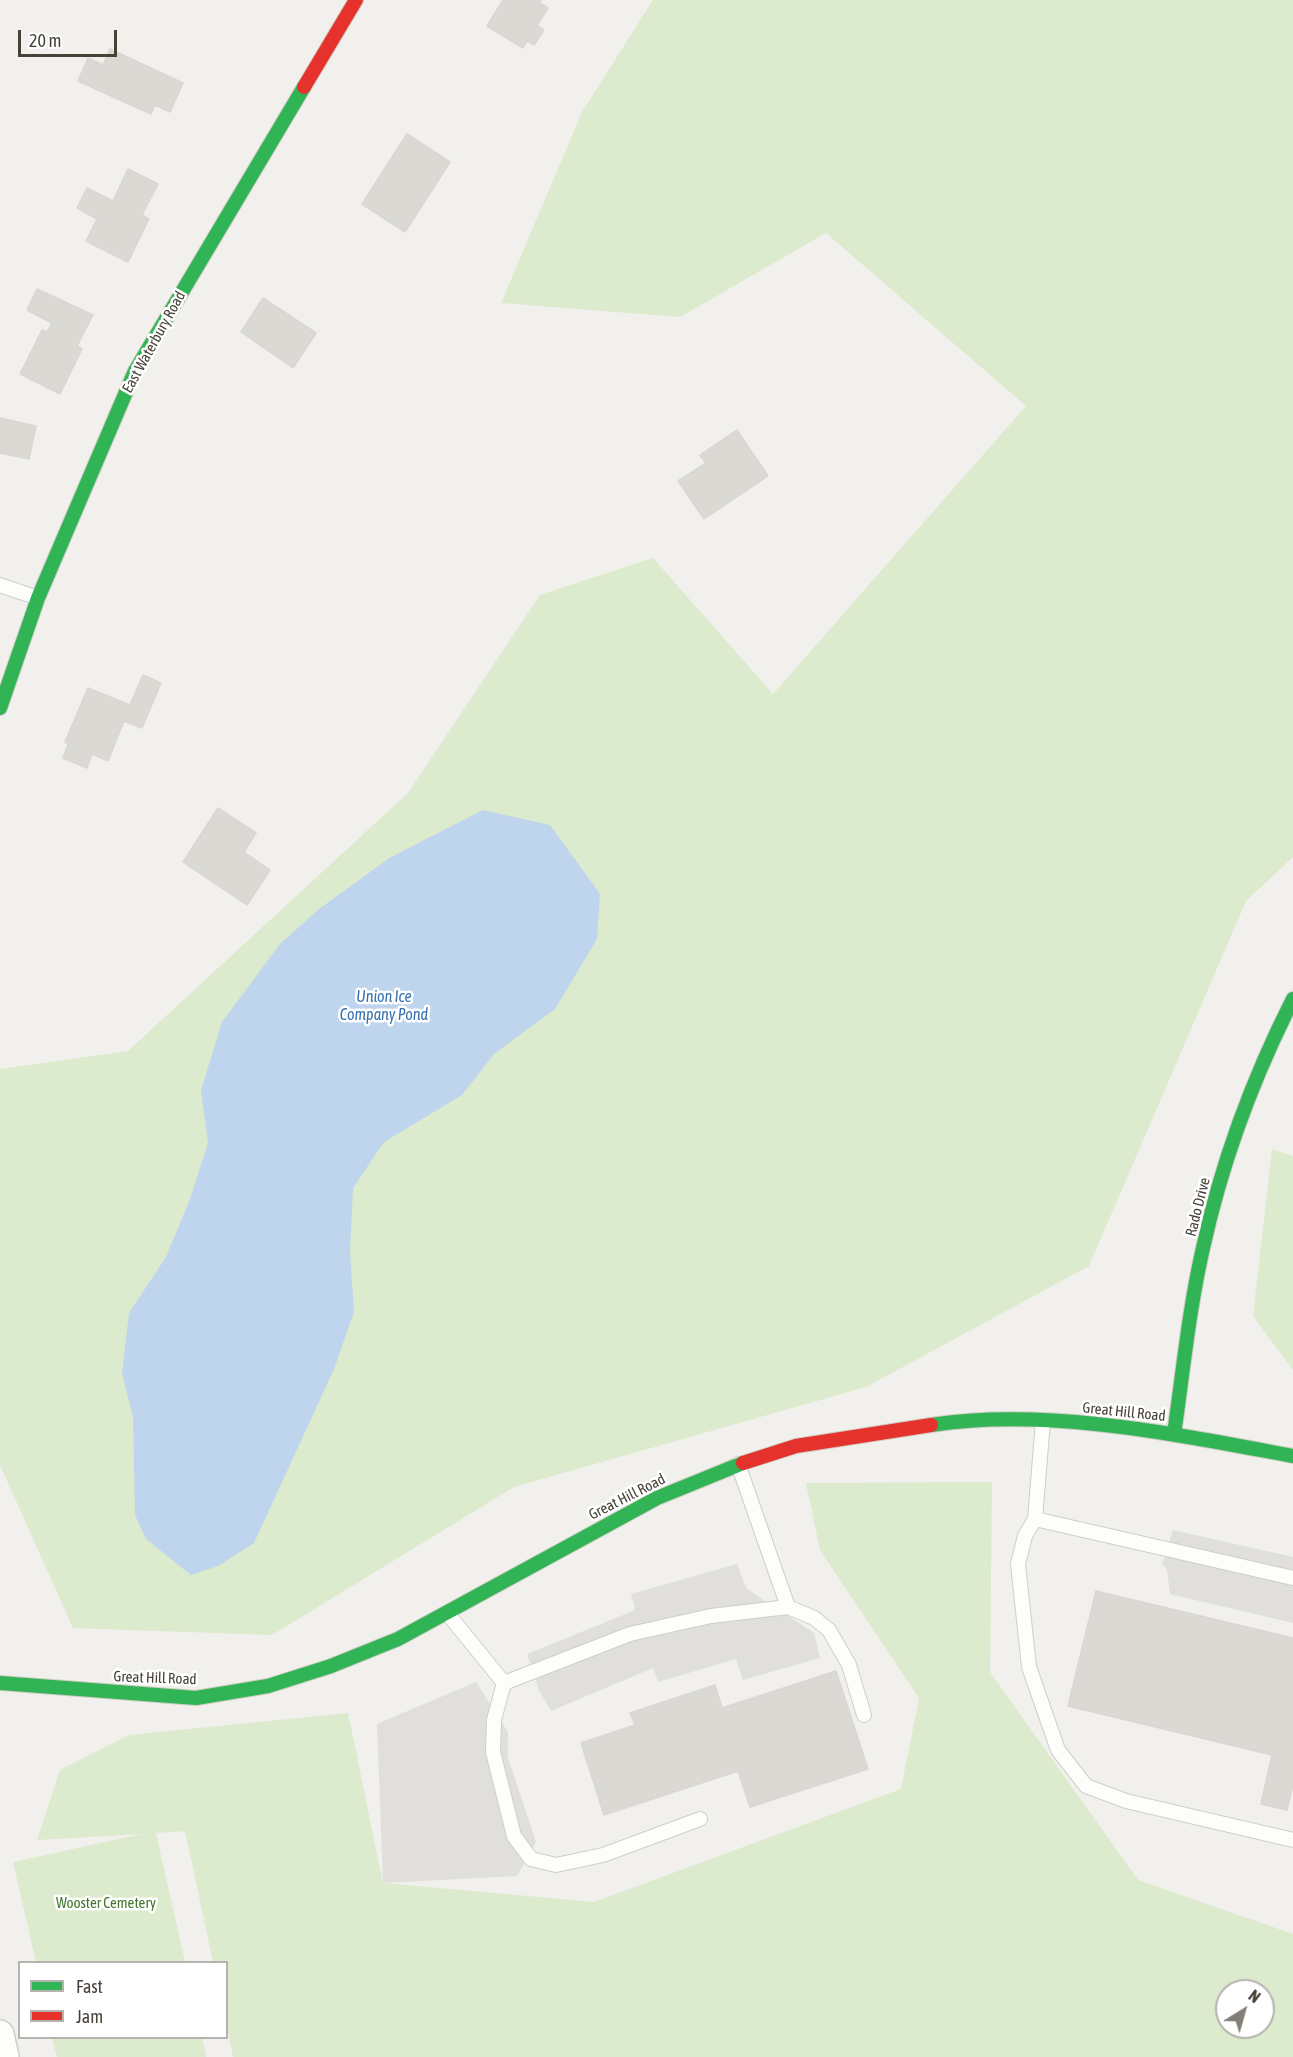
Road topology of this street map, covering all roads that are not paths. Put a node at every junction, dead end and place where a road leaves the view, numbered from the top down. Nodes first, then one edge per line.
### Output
1 (356, 0) edge
2 (0, 585) edge
3 (38, 598) junction
4 (0, 708) edge
5 (1293, 999) edge
6 (1043, 1420) junction
7 (1174, 1434) junction
8 (1293, 1455) edge
9 (738, 1464) junction
10 (1035, 1519) junction
11 (1293, 1578) edge
12 (788, 1606) junction
13 (448, 1614) junction
14 (0, 1683) edge
15 (504, 1683) junction
16 (864, 1715) dead end
17 (700, 1819) dead end
18 (1293, 1839) edge
19 (0, 2034) edge
20 (5, 2057) edge

1 - 3 street, East Waterbury Road
2 - 3 lane
3 - 4 street, East Waterbury Road
5 - 7 street, Rado Drive
6 - 7 street, Great Hill Road
6 - 9 street, Great Hill Road
6 - 10 lane
7 - 8 street, Great Hill Road
9 - 12 lane
9 - 13 street, Great Hill Road
10 - 11 lane
10 - 18 lane
12 - 15 lane
12 - 16 lane
13 - 14 street, Great Hill Road
13 - 15 lane
15 - 17 lane
19 - 20 street

